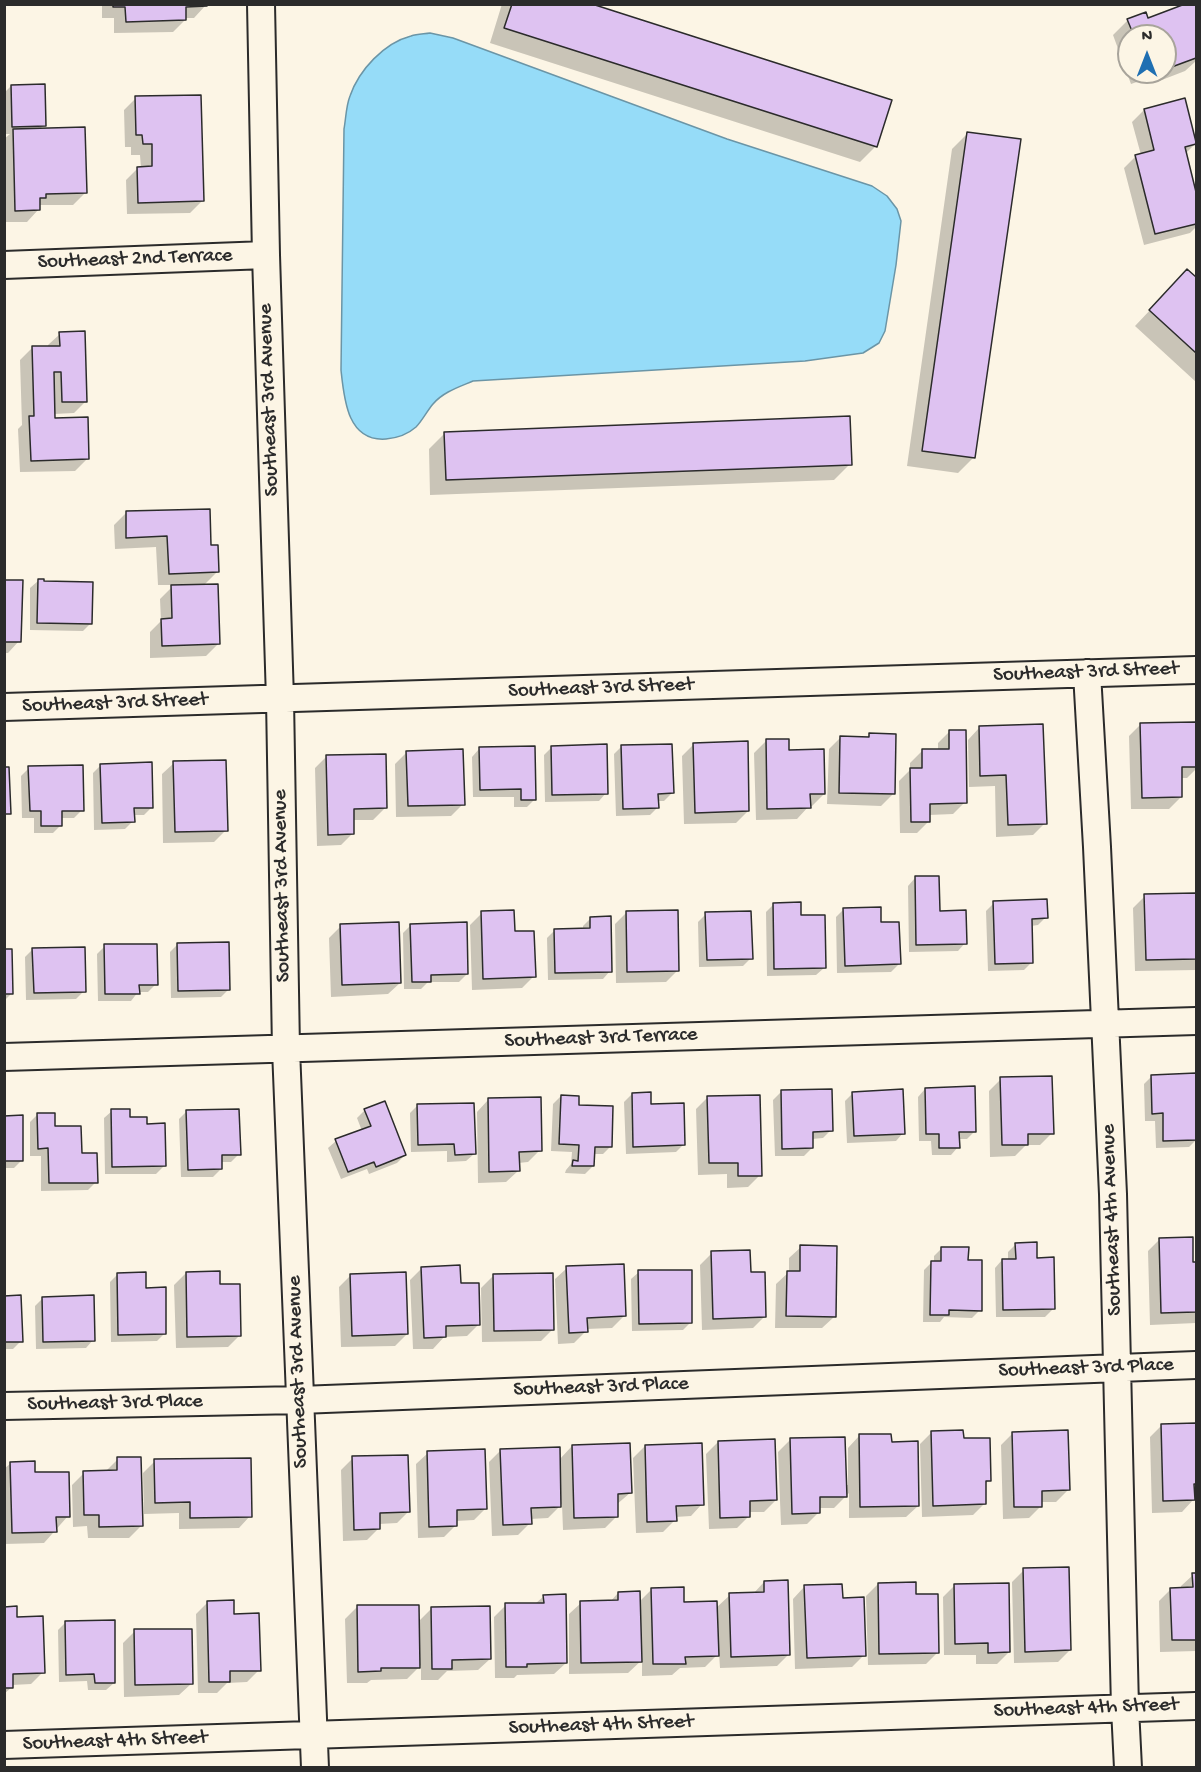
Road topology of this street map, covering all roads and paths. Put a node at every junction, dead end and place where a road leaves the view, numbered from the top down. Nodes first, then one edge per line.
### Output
1 (261, 4) edge
2 (266, 255) junction
3 (4, 265) edge
4 (1197, 669) edge
5 (1088, 673) junction
6 (280, 699) junction
7 (4, 707) edge
8 (1197, 1021) edge
9 (1106, 1023) junction
10 (286, 1049) junction
11 (4, 1057) edge
12 (1197, 1365) edge
13 (1117, 1367) junction
14 (300, 1400) junction
15 (4, 1406) edge
16 (1197, 1706) edge
17 (1125, 1708) junction
18 (314, 1736) junction
19 (4, 1746) edge
20 (315, 1767) edge
21 (1128, 1767) edge

1 - 2 street, Southeast 3rd Avenue
2 - 3 street, Southeast 2nd Terrace
2 - 6 street, Southeast 3rd Avenue
4 - 5 street, Southeast 3rd Street
5 - 6 street, Southeast 3rd Street
5 - 9 street, Southeast 4th Avenue
6 - 7 street, Southeast 3rd Street
6 - 10 street, Southeast 3rd Avenue
8 - 9 street, Southeast 3rd Terrace
9 - 10 street, Southeast 3rd Terrace
9 - 13 street, Southeast 4th Avenue
10 - 11 street, Southeast 3rd Terrace
10 - 14 street, Southeast 3rd Avenue
12 - 13 street, Southeast 3rd Place
13 - 14 street, Southeast 3rd Place
13 - 17 street, Southeast 4th Avenue
14 - 15 street, Southeast 3rd Place
14 - 18 street, Southeast 3rd Avenue
16 - 17 street, Southeast 4th Street
17 - 18 street, Southeast 4th Street
17 - 21 street, Southeast 4th Avenue
18 - 19 street, Southeast 4th Street
18 - 20 street, Southeast 3rd Avenue

